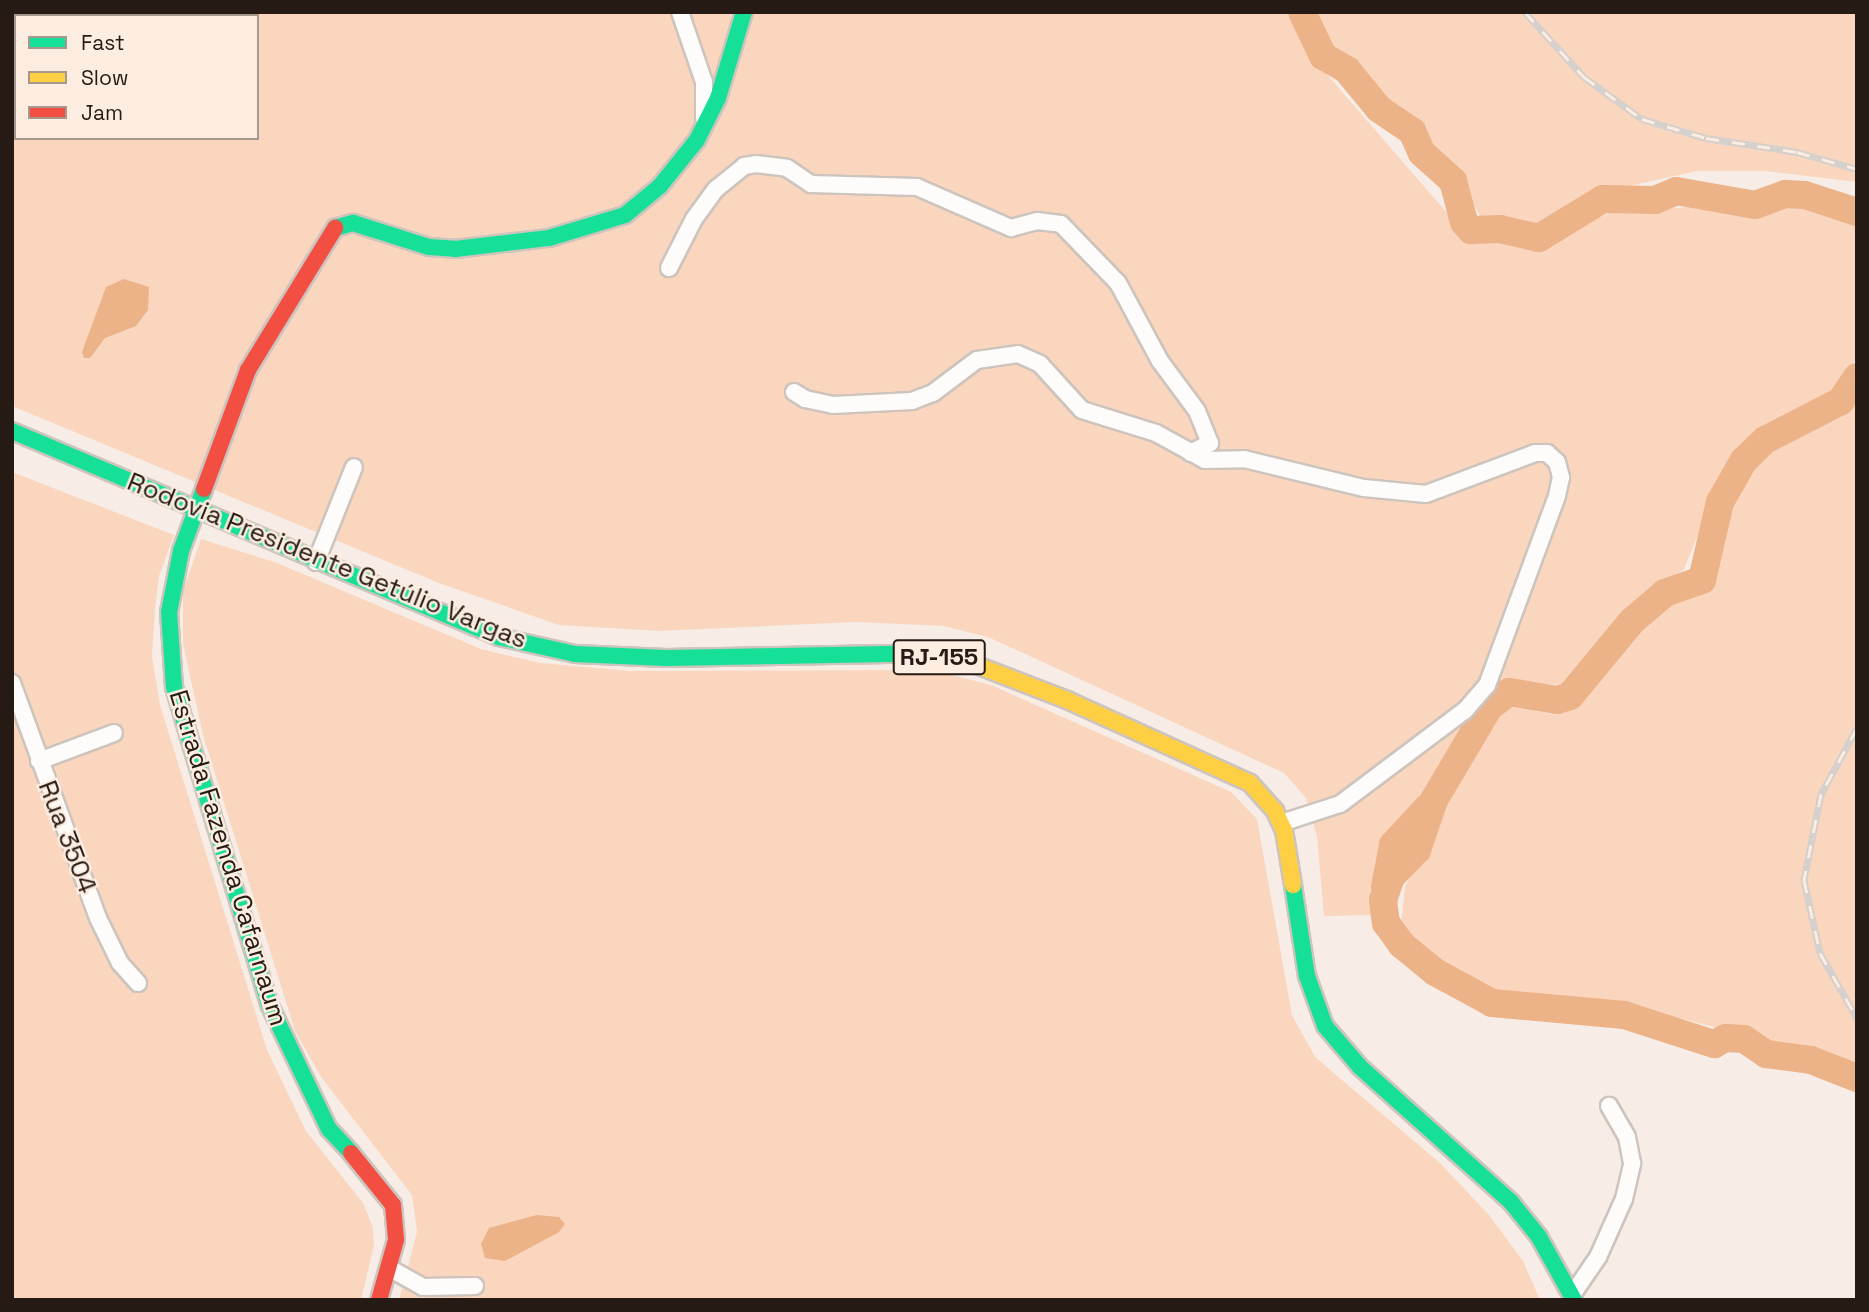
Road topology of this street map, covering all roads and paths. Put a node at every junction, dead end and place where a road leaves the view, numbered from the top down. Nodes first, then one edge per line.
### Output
1 (680, 12) edge
2 (744, 12) edge
3 (703, 130) junction
4 (669, 268) dead end
5 (794, 392) dead end
6 (12, 431) edge
7 (1190, 453) junction
8 (354, 467) dead end
9 (197, 508) junction
10 (316, 562) junction
11 (12, 683) edge
12 (114, 733) dead end
13 (39, 761) junction
14 (1280, 823) junction
15 (138, 983) dead end
16 (1609, 1106) dead end
17 (389, 1268) junction
18 (475, 1286) dead end
19 (1573, 1297) edge
20 (379, 1300) edge

1 - 3 street
2 - 3 main road, Estrada Fazenda Cafarnaum
3 - 9 main road, Estrada Fazenda Cafarnaum
4 - 7 street
5 - 7 street
6 - 9 main road, Rodovia Presidente Getúlio Vargas / RJ-155
7 - 14 street
8 - 10 street
9 - 10 main road, Rodovia Presidente Getúlio Vargas / RJ-155
9 - 17 main road, Estrada Fazenda Cafarnaum
10 - 14 main road, Rodovia Presidente Getúlio Vargas / RJ-155
11 - 13 street, Rua 3504
12 - 13 street
13 - 15 street, Rua 3504
14 - 19 main road, Rodovia Presidente Getúlio Vargas / RJ-155
16 - 19 street
17 - 18 street
17 - 20 main road, Estrada Fazenda Cafarnaum

